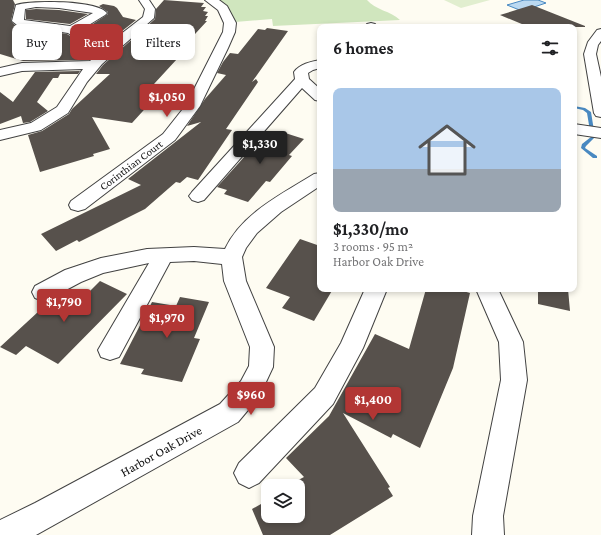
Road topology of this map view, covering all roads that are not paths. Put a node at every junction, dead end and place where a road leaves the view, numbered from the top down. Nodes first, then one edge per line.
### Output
1 (144, 0) edge
2 (210, 0) edge
3 (72, 30) joint
4 (601, 33) edge
5 (123, 38) edge
6 (596, 51) edge
7 (66, 55) dead end
8 (99, 60) edge
9 (0, 61) edge
10 (94, 65) junction
11 (317, 65) edge
12 (46, 66) junction
13 (22, 67) junction
14 (597, 67) edge
15 (0, 72) edge
16 (302, 80) junction
17 (317, 94) edge
18 (601, 113) edge
19 (578, 130) edge
20 (599, 133) edge
21 (0, 135) edge
22 (317, 180) edge
23 (198, 196) dead end
24 (78, 205) dead end
25 (164, 255) junction
26 (232, 257) junction
27 (43, 292) dead end
28 (375, 292) edge
29 (488, 292) edge
30 (110, 350) dead end
31 (249, 473) dead end
32 (3, 535) edge
33 (488, 535) edge

1 - 5 street
2 - 24 street, Corinthian Court
3 - 3 street
4 - 6 street
6 - 14 street
7 - 12 street
8 - 10 street
9 - 13 street
10 - 12 street
10 - 21 street
11 - 16 street
12 - 13 street
13 - 15 street
14 - 18 street
16 - 17 street
16 - 23 street
19 - 20 street
22 - 26 street
25 - 26 street
25 - 27 street
25 - 30 street
26 - 32 street, Harbor Oak Drive
28 - 31 street
29 - 33 street

